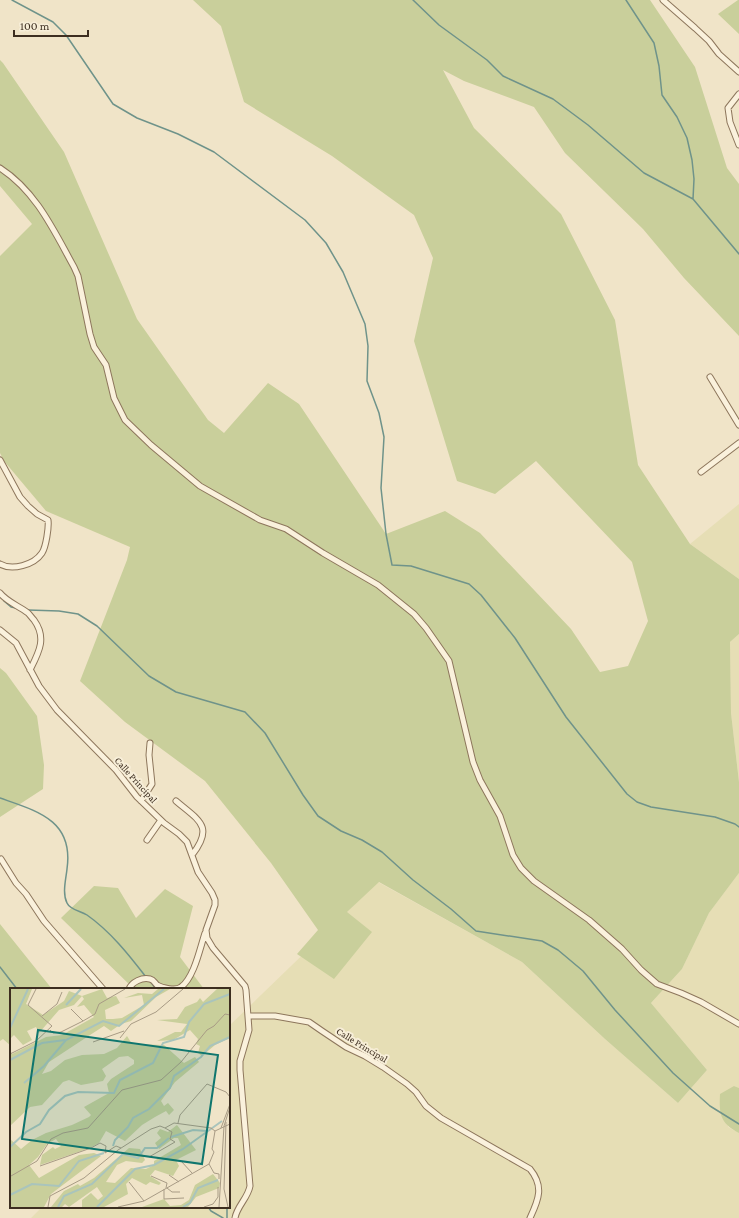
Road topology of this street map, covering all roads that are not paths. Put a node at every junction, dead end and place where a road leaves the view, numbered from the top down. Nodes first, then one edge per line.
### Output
1 (663, 0) edge
2 (739, 72) edge
3 (739, 94) edge
4 (739, 145) edge
5 (0, 168) edge
6 (710, 377) dead end
7 (739, 425) edge
8 (739, 443) edge
9 (0, 460) edge
10 (701, 472) dead end
11 (0, 564) edge
12 (0, 593) edge
13 (0, 630) edge
14 (30, 670) junction
15 (150, 743) dead end
16 (176, 800) dead end
17 (141, 801) junction
18 (161, 820) junction
19 (147, 840) dead end
20 (192, 855) junction
21 (1, 859) dead end
22 (206, 930) junction
23 (101, 988) edge
24 (130, 988) edge
25 (168, 988) edge
26 (178, 988) edge
27 (248, 1016) junction
28 (739, 1024) edge
29 (234, 1218) edge
30 (530, 1218) edge

1 - 2 street
3 - 4 street
5 - 28 street
6 - 7 street
8 - 10 street
9 - 11 street
12 - 14 street
13 - 14 street, Calle Principal
14 - 17 street, Calle Principal
15 - 17 street
16 - 20 street
17 - 18 street, Calle Principal
18 - 19 street
18 - 20 street, Calle Principal
20 - 22 street, Calle Principal
21 - 23 street
22 - 26 street, Calle Principal
22 - 27 street
24 - 25 street, Calle Principal
27 - 29 street
27 - 30 street, Calle Principal

